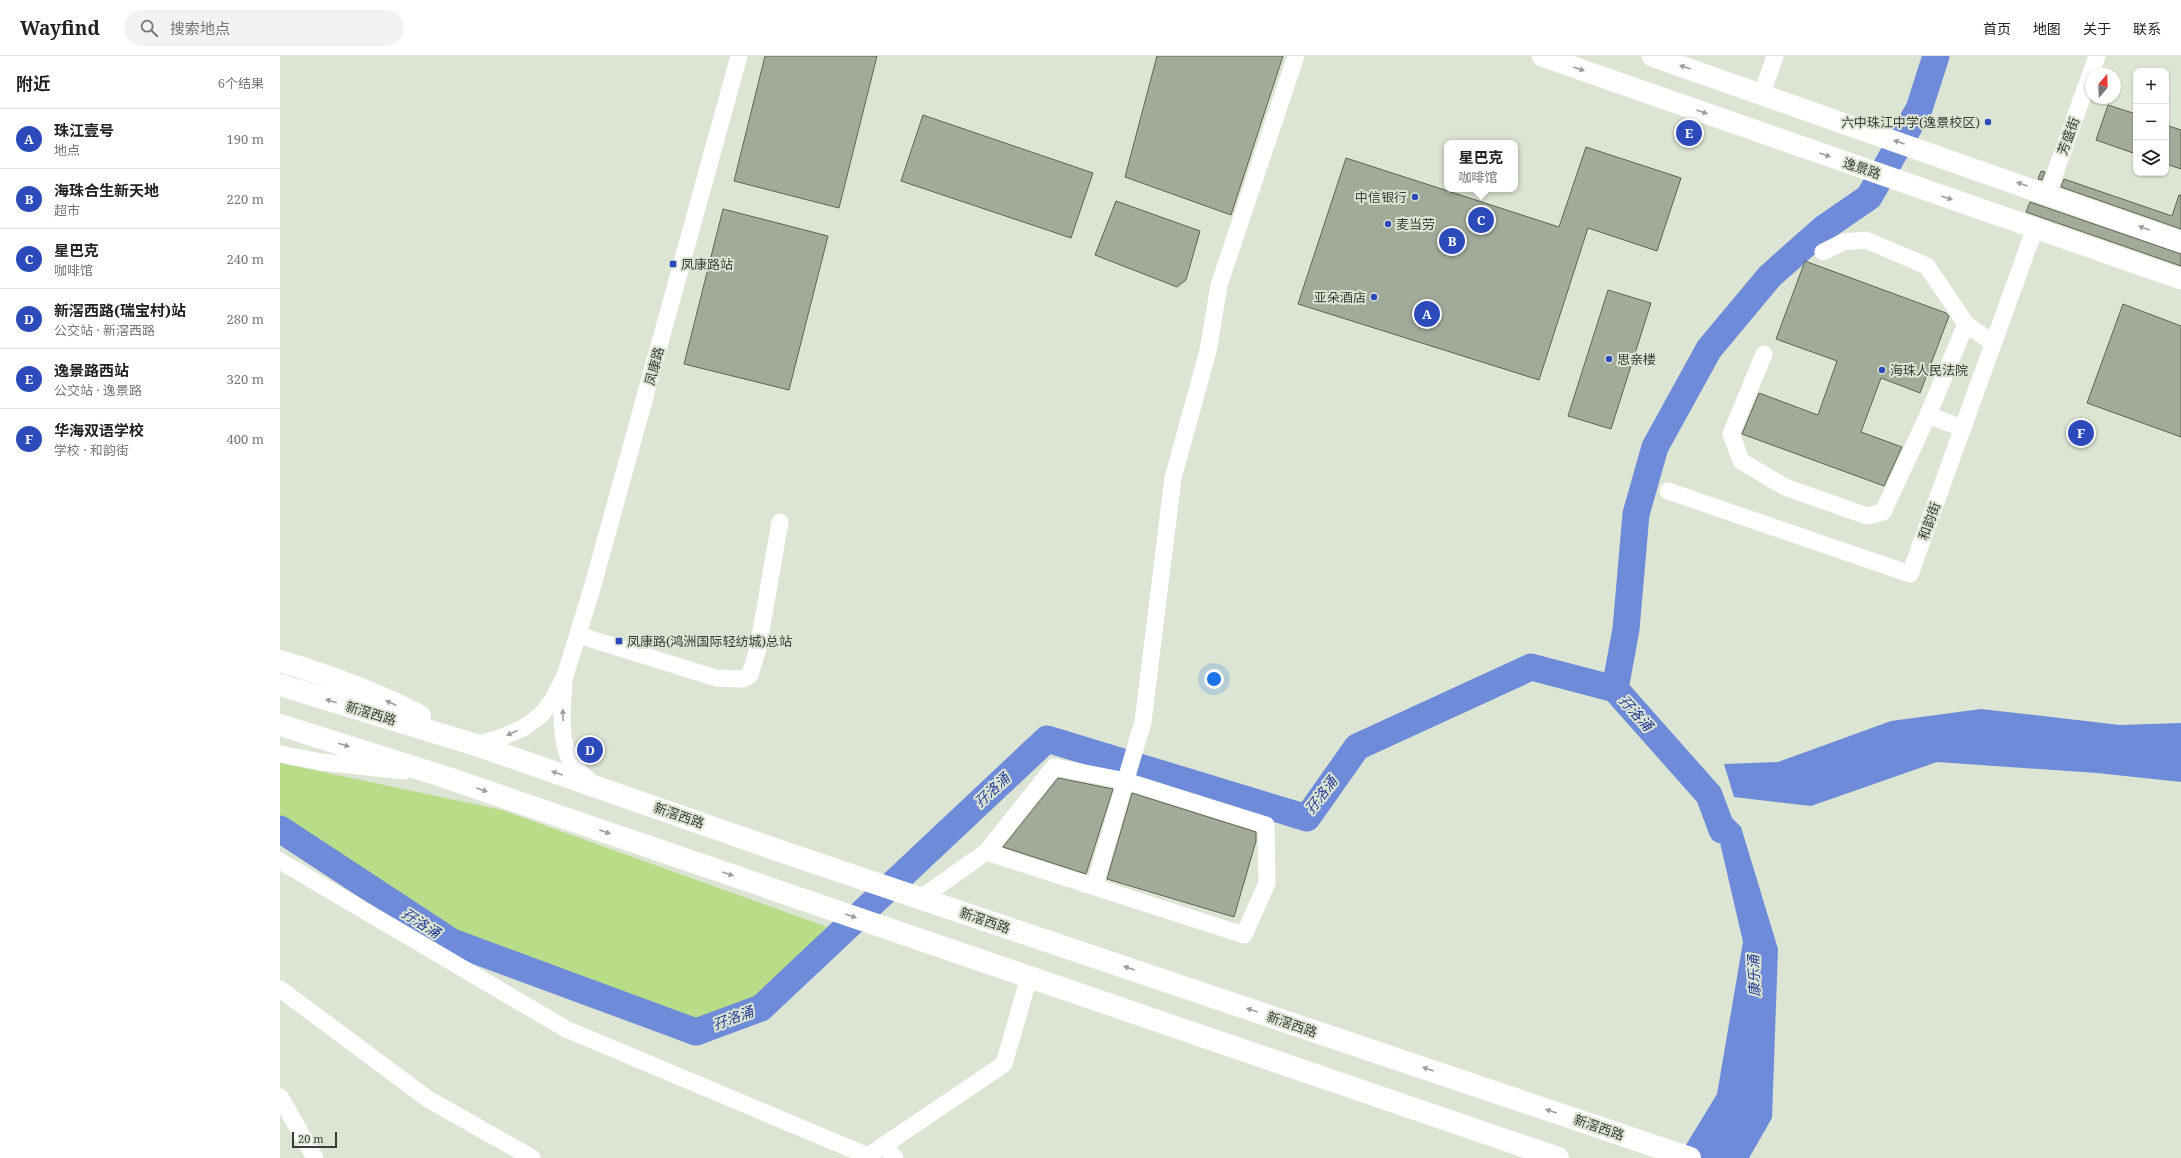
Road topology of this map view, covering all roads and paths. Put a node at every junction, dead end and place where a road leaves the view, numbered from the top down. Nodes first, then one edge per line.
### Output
1 (739, 56) edge
2 (1296, 56) edge
3 (1542, 56) edge
4 (1652, 56) edge
5 (1775, 56) edge
6 (2096, 56) edge
7 (1762, 94) junction
8 (2048, 193) junction
9 (2035, 228) junction
10 (2181, 242) edge
11 (1823, 252) dead end
12 (2181, 279) edge
13 (1966, 324) junction
14 (1993, 343) junction
15 (1764, 354) dead end
16 (1928, 416) junction
17 (1962, 428) junction
18 (1668, 491) dead end
19 (780, 522) dead end
20 (578, 635) junction
21 (280, 661) edge
22 (565, 676) junction
23 (280, 685) edge
24 (280, 725) edge
25 (476, 745) junction
26 (280, 754) edge
27 (445, 777) junction
28 (1126, 781) junction
29 (594, 786) junction
30 (986, 852) junction
31 (280, 861) edge
32 (1094, 887) junction
33 (922, 898) junction
34 (1029, 977) junction
35 (280, 989) edge
36 (280, 1097) edge
37 (284, 1114) edge
38 (884, 1145) junction
39 (315, 1158) edge
40 (532, 1158) edge
41 (895, 1158) edge
42 (1558, 1158) edge
43 (1690, 1158) edge

1 - 20 street, 凤康路
2 - 28 street
3 -> 9 main road, 逸景路
7 -> 4 main road
5 - 7 street
6 - 8 street, 芳盛街
8 -> 7 main road
10 -> 8 main road
9 - 12 main road, 逸景路
9 - 14 street, 和韵街
11 - 13 street
13 - 14 street
13 - 16 street
14 - 17 street, 和韵街
15 - 16 street
16 - 17 street
17 - 18 street, 和韵街
19 - 20 street
20 - 22 street, 凤康路
25 -> 21 highway
22 -> 25 street
29 -> 22 street
25 -> 23 highway, 新滘西路
24 -> 27 highway
29 -> 25 highway, 新滘西路
26 - 27 street
27 -> 34 highway
28 - 30 street
28 - 32 street
28 - 32 street
29 - 33 highway, 新滘西路
30 - 32 street
30 - 33 street
31 - 38 street
43 -> 33 highway, 新滘西路
34 - 38 street
34 - 42 highway
35 - 40 street
36 - 37 street
37 - 39 street
38 - 41 street

